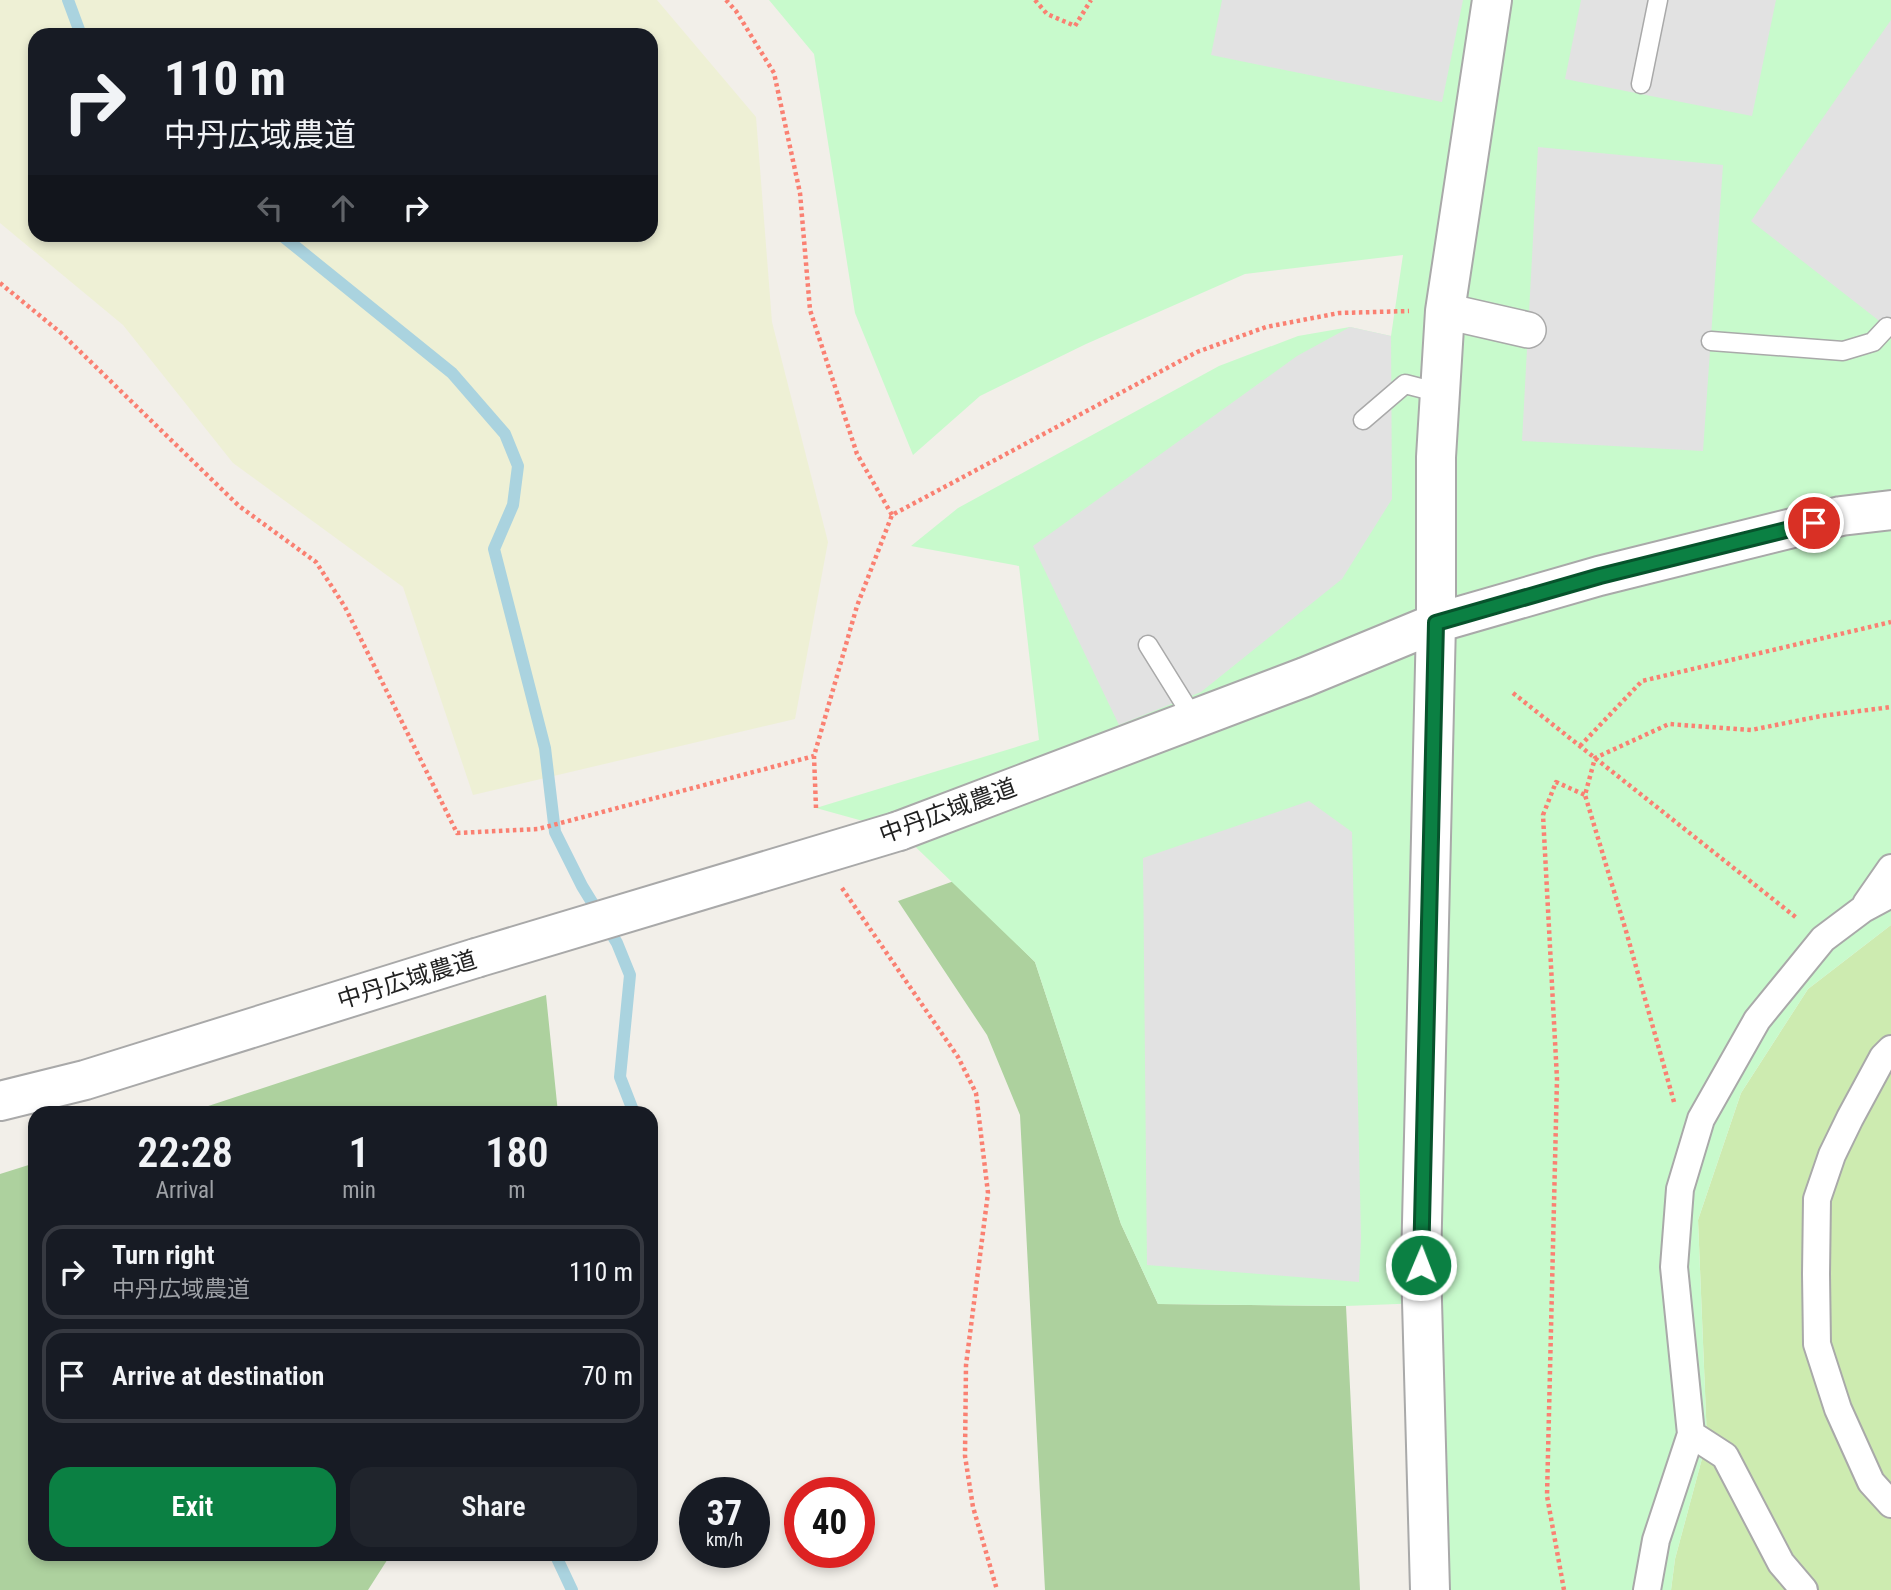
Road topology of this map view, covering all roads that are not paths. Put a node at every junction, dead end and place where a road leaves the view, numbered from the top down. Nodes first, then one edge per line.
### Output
1 (1492, 0) edge
2 (1658, 0) edge
3 (1641, 84) dead end
4 (1445, 311) junction
5 (1886, 327) dead end
6 (1528, 330) dead end
7 (1711, 341) dead end
8 (1440, 393) junction
9 (1363, 420) dead end
10 (1891, 510) edge
11 (1436, 623) junction
12 (1149, 645) dead end
13 (1194, 719) junction
14 (1891, 868) edge
15 (1891, 894) edge
16 (1864, 909) junction
17 (1891, 1049) edge
18 (0, 1101) edge
19 (1691, 1434) junction
20 (1891, 1504) edge
21 (1430, 1590) edge
22 (1647, 1590) edge
23 (1804, 1590) edge

1 - 4 street
2 - 3 lane
4 - 6 street
4 - 8 street
5 - 7 lane
8 - 9 lane
8 - 11 street
10 - 11 street, 中丹広域農道
11 - 13 street, 中丹広域農道
11 - 21 street
12 - 13 lane
13 - 18 street, 中丹広域農道, bridge
14 - 16 street
15 - 16 street
16 - 19 street
17 - 20 street
19 - 22 street
19 - 23 street

